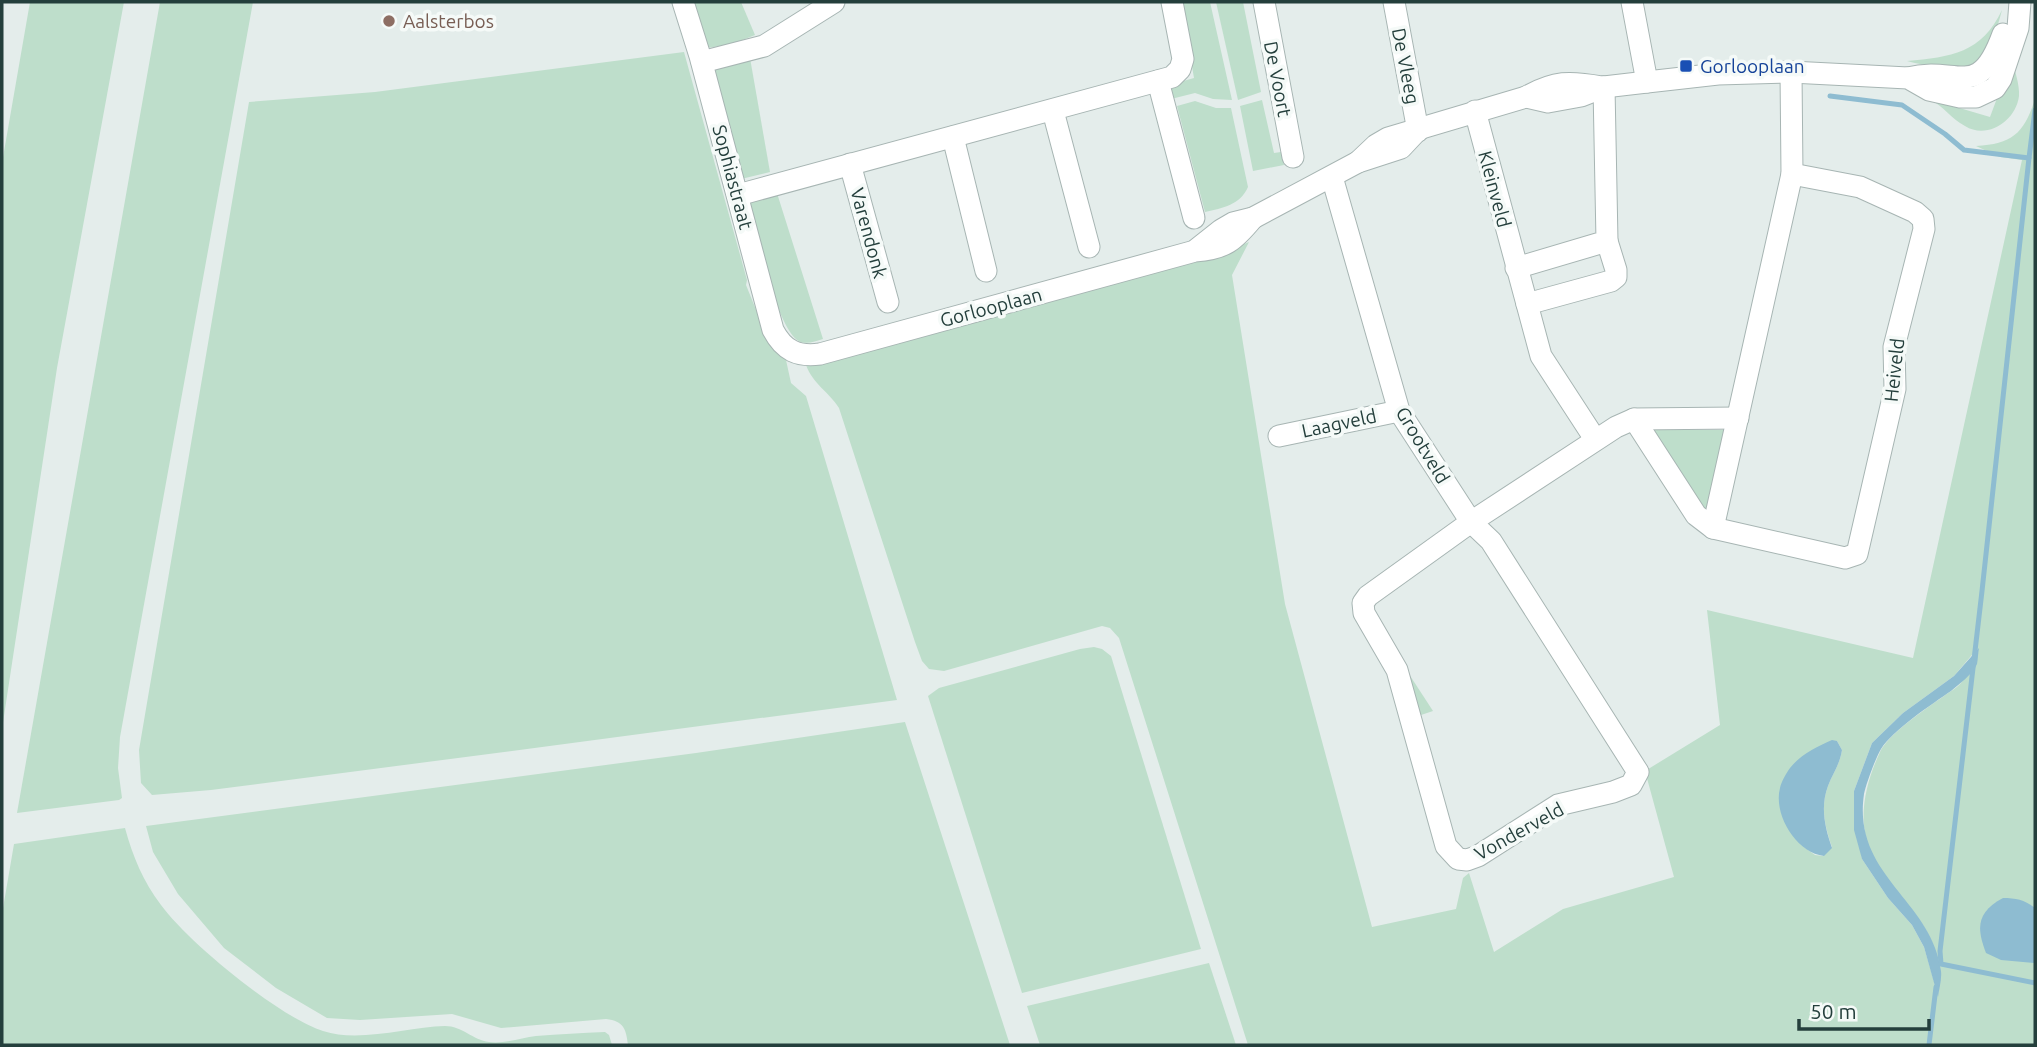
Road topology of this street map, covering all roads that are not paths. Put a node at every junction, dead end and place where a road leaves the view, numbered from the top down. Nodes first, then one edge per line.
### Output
1 (683, 2) edge
2 (834, 2) edge
3 (1172, 2) edge
4 (1264, 2) edge
5 (1394, 2) edge
6 (1632, 2) edge
7 (2019, 6) edge
8 (702, 62) junction
9 (1791, 72) junction
10 (1908, 78) junction
11 (1158, 81) junction
12 (1647, 82) junction
13 (1604, 87) junction
14 (1053, 110) junction
15 (1475, 111) junction
16 (1418, 131) junction
17 (953, 137) junction
18 (1293, 157) dead end
19 (850, 164) junction
20 (1792, 174) junction
21 (1332, 177) junction
22 (738, 195) junction
23 (1194, 218) dead end
24 (1607, 241) junction
25 (1089, 247) dead end
26 (1516, 268) junction
27 (986, 271) dead end
28 (888, 302) dead end
29 (1527, 304) junction
30 (788, 349) joint
31 (1399, 411) junction
32 (1738, 418) junction
33 (1634, 419) junction
34 (1279, 436) dead end
35 (1595, 439) junction
36 (1471, 522) junction
37 (1713, 528) junction

1 - 8 street, Sophiastraat
2 - 8 street
3 - 11 street, Varendonk
4 - 18 street, De Voort
5 - 16 street, De Vleeg
6 - 12 street
7 - 10 street, Gorlooplaan
7 - 10 street, Gorlooplaan
8 - 22 street, Sophiastraat
9 - 10 street, Gorlooplaan
9 - 12 street, Gorlooplaan
9 - 20 street
11 - 14 street, Varendonk
11 - 23 street
12 - 13 street, Gorlooplaan
13 - 15 street, Gorlooplaan
13 - 24 street
14 - 17 street, Varendonk
14 - 25 street
15 - 16 street, Gorlooplaan
15 - 26 street, Kleinveld
16 - 21 street, Gorlooplaan
17 - 19 street, Varendonk
17 - 27 street
19 - 22 street, Varendonk
19 - 28 street, Varendonk
20 - 32 street
20 - 37 street, Heiveld
21 - 30 street, Gorlooplaan
21 - 31 street, Grootveld
22 - 30 street, Sophiastraat
24 - 26 street
24 - 29 street
26 - 29 street, Kleinveld
29 - 35 street, Kleinveld
31 - 34 street, Laagveld
31 - 36 street, Grootveld
32 - 33 street
32 - 37 street
33 - 35 street
33 - 37 street
35 - 36 street
36 - 36 street, Vonderveld

